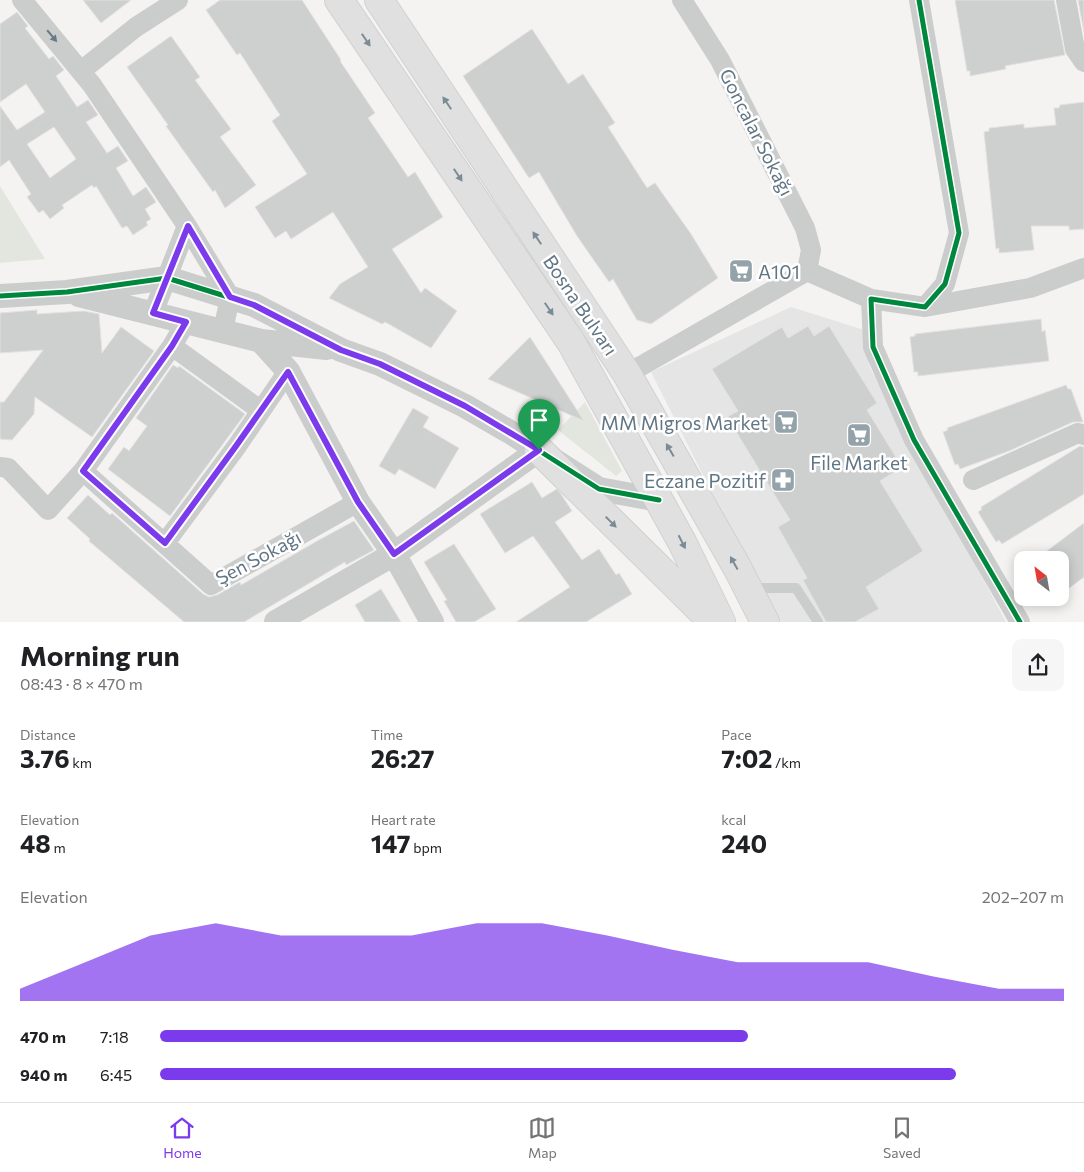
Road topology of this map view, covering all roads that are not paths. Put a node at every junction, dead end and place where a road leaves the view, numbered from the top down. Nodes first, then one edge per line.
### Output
1 (22, 0) edge
2 (178, 0) edge
3 (339, 0) edge
4 (379, 0) edge
5 (682, 0) edge
6 (919, 0) edge
7 (1066, 0) edge
8 (1084, 62) edge
9 (82, 71) junction
10 (188, 226) junction
11 (1084, 268) edge
12 (807, 271) junction
13 (167, 278) junction
14 (67, 292) junction
15 (0, 296) edge
16 (230, 297) junction
17 (871, 300) junction
18 (925, 307) junction
19 (153, 313) junction
20 (186, 322) junction
21 (223, 332) junction
22 (261, 341) junction
23 (172, 346) junction
24 (341, 350) junction
25 (288, 372) junction
26 (627, 374) junction
27 (260, 410) junction
28 (1084, 435) edge
29 (539, 450) junction
30 (0, 466) edge
31 (83, 471) junction
32 (974, 480) dead end
33 (659, 500) junction
34 (358, 502) junction
35 (703, 507) junction
36 (165, 543) junction
37 (394, 554) junction
38 (748, 588) junction
39 (276, 622) edge
40 (432, 622) edge
41 (713, 622) edge
42 (721, 622) edge
43 (765, 622) edge
44 (818, 622) edge
45 (1020, 622) edge

1 -> 9 street
2 - 9 street
3 -> 33 main road, Bosna Bulvarı
26 -> 4 main road, Bosna Bulvarı
5 - 12 street, Goncalar Sokağı
6 - 18 street
7 - 8 street
9 - 10 street
10 - 13 street
10 - 16 street
11 - 18 street
12 - 17 street
12 - 26 street
13 - 14 street
13 - 16 street
13 - 19 street
14 - 15 street
14 - 19 street
16 - 21 street
16 - 24 street
17 - 18 street
17 - 45 street
19 - 20 street
20 - 21 street
20 - 23 street
21 - 22 street
22 - 24 street
22 - 25 street
23 - 27 street
23 - 31 street
24 - 29 street
25 - 27 street
25 - 34 street
35 -> 26 main road, Bosna Bulvarı
27 - 36 street
28 - 32 street
29 - 33 street
29 - 37 street
29 -> 41 main road
30 - 31 street
31 - 36 street, Şen Sokağı
33 - 35 main road
33 -> 42 main road, Bosna Bulvarı
34 - 36 street, Şen Sokağı
34 - 37 street
38 -> 35 main road, Bosna Bulvarı
37 - 39 street
37 - 40 street
38 - 43 main road, Bosna Bulvarı
38 - 44 lane

